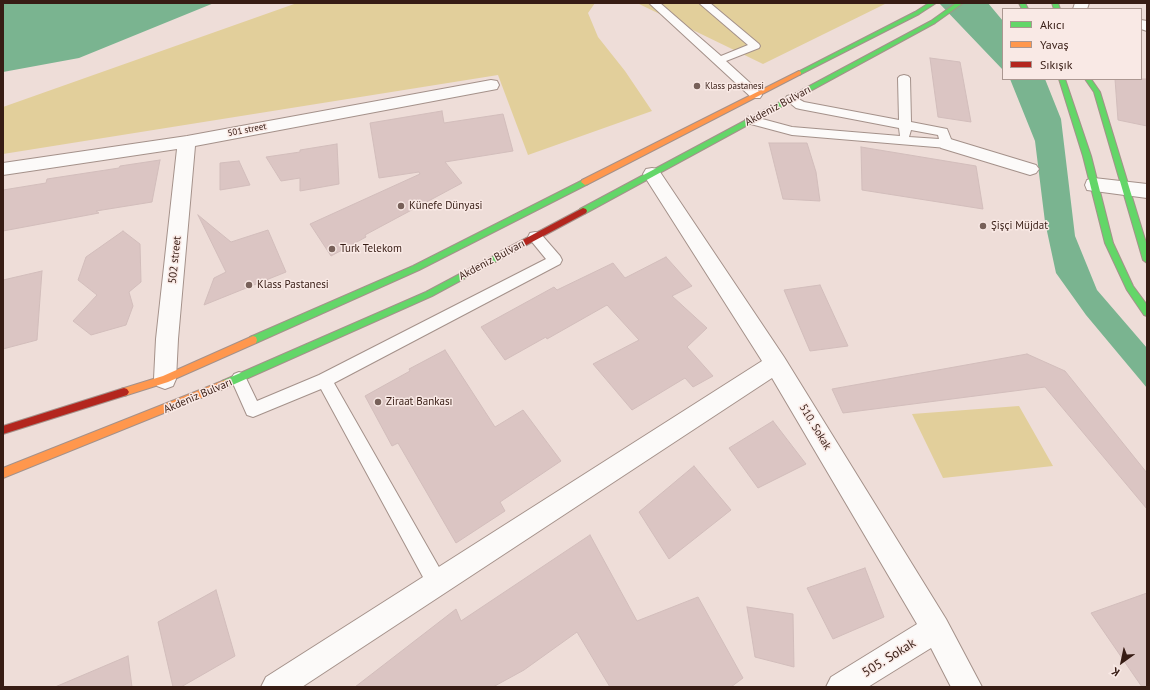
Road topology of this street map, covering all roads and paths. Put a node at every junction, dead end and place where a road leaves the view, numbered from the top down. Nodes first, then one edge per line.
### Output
1 (654, 3) edge
2 (704, 3) edge
3 (933, 3) edge
4 (960, 3) edge
5 (720, 60) junction
6 (904, 78) dead end
7 (1062, 80) edge
8 (1089, 80) edge
9 (491, 85) dead end
10 (756, 95) junction
11 (791, 99) junction
12 (751, 120) junction
13 (905, 125) junction
14 (906, 141) junction
15 (187, 142) junction
16 (947, 144) junction
17 (3, 169) edge
18 (1030, 169) dead end
19 (652, 174) junction
20 (1094, 185) junction
21 (1126, 189) junction
22 (1147, 191) edge
23 (535, 237) junction
24 (1147, 260) edge
25 (1147, 312) edge
26 (776, 364) junction
27 (165, 379) junction
28 (239, 379) junction
29 (324, 380) junction
30 (3, 430) edge
31 (3, 472) edge
32 (437, 583) junction
33 (936, 629) junction
34 (276, 687) edge
35 (841, 687) edge
36 (967, 687) edge

1 - 5 lane
2 - 5 lane
3 - 10 main road, Akdeniz Bulvarı
4 - 11 main road, Akdeniz Bulvarı
5 - 10 lane
6 - 13 lane
7 - 20 main road
8 - 21 main road
9 - 15 street, 501 street
10 - 27 main road, Akdeniz Bulvarı
11 - 12 main road, Akdeniz Bulvarı
11 - 13 lane
12 - 14 lane
12 - 19 main road, Akdeniz Bulvarı
13 - 14 lane
13 - 16 lane
14 - 16 lane
15 - 17 street, 501 street
15 - 27 street, 502 street
16 - 18 street
19 - 23 main road, Akdeniz Bulvarı
19 - 26 street, 510. Sokak
20 - 21 street
20 - 25 main road
21 - 22 street
21 - 24 main road
23 - 28 main road, Akdeniz Bulvarı
23 - 29 lane
26 - 32 street
26 - 33 street, 510. Sokak
27 - 30 main road, Akdeniz Bulvarı
28 - 29 lane
28 - 31 main road, Akdeniz Bulvarı
29 - 32 lane
32 - 34 street
33 - 35 street, 505. Sokak
33 - 36 street, 510. Sokak

